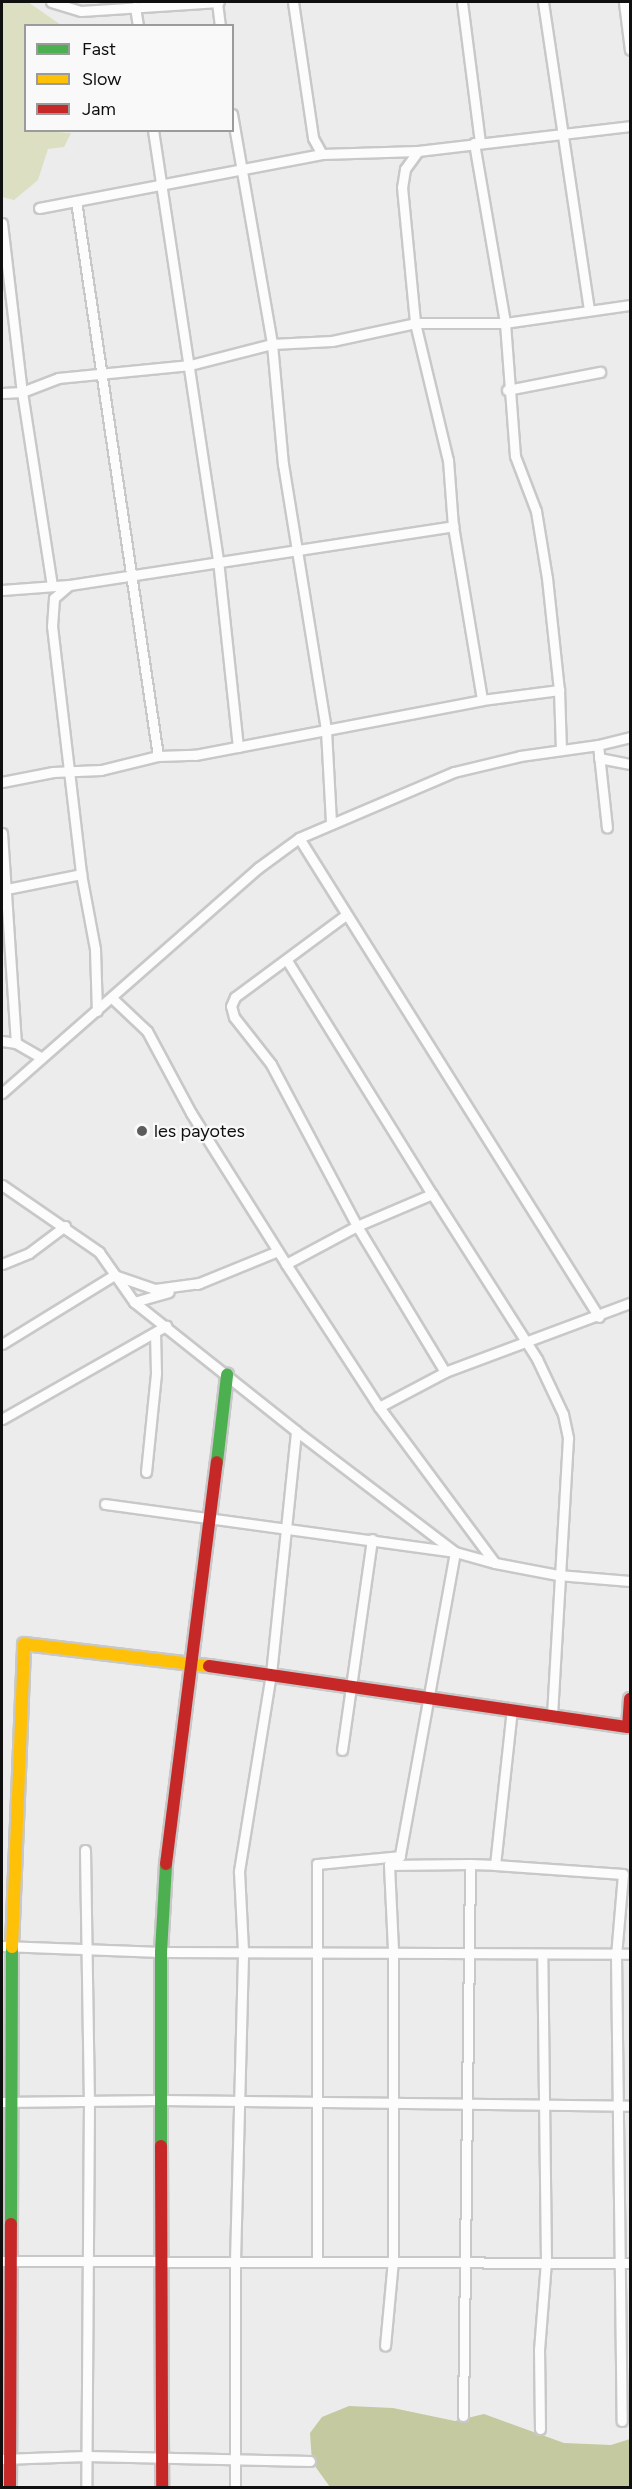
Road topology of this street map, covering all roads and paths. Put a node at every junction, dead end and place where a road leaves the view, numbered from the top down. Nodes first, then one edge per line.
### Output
1 (51, 2) edge
2 (217, 2) edge
3 (293, 2) edge
4 (462, 2) edge
5 (543, 2) edge
6 (624, 2) edge
7 (135, 7) junction
8 (138, 24) edge
9 (220, 24) edge
10 (630, 50) edge
11 (630, 126) edge
12 (234, 128) edge
13 (153, 132) edge
14 (565, 134) junction
15 (477, 143) junction
16 (418, 151) junction
17 (321, 154) junction
18 (240, 169) junction
19 (161, 183) junction
20 (76, 201) junction
21 (39, 208) dead end
22 (2, 223) edge
23 (630, 305) edge
24 (589, 309) junction
25 (415, 323) junction
26 (505, 323) junction
27 (272, 344) junction
28 (190, 365) junction
29 (101, 371) junction
30 (600, 372) dead end
31 (507, 390) junction
32 (22, 392) junction
33 (2, 393) edge
34 (453, 526) junction
35 (297, 550) junction
36 (218, 560) junction
37 (133, 574) junction
38 (52, 585) junction
39 (69, 585) junction
40 (2, 590) edge
41 (560, 690) junction
42 (482, 700) junction
43 (326, 730) junction
44 (630, 736) edge
45 (598, 745) junction
46 (238, 747) junction
47 (561, 749) junction
48 (158, 756) junction
49 (599, 758) junction
50 (630, 764) edge
51 (69, 772) junction
52 (2, 782) edge
53 (331, 823) junction
54 (606, 828) dead end
55 (2, 833) edge
56 (299, 838) junction
57 (81, 874) junction
58 (5, 890) edge
59 (346, 915) junction
60 (288, 962) junction
61 (112, 998) junction
62 (97, 1011) junction
63 (2, 1041) edge
64 (16, 1043) junction
65 (40, 1057) junction
66 (2, 1093) edge
67 (2, 1185) edge
68 (432, 1194) junction
69 (65, 1226) junction
70 (357, 1226) junction
71 (278, 1251) junction
72 (2, 1264) edge
73 (286, 1264) junction
74 (114, 1275) junction
75 (200, 1283) junction
76 (134, 1302) junction
77 (630, 1304) edge
78 (599, 1317) junction
79 (166, 1326) junction
80 (155, 1333) junction
81 (525, 1341) junction
82 (2, 1344) edge
83 (446, 1372) junction
84 (227, 1375) junction
85 (379, 1407) junction
86 (2, 1419) edge
87 (296, 1431) junction
88 (146, 1472) dead end
89 (105, 1504) dead end
90 (211, 1518) junction
91 (287, 1528) junction
92 (372, 1539) junction
93 (455, 1552) junction
94 (495, 1563) junction
95 (558, 1575) junction
96 (630, 1581) edge
97 (194, 1664) junction
98 (271, 1674) junction
99 (351, 1688) junction
100 (432, 1697) junction
101 (630, 1699) edge
102 (512, 1709) junction
103 (552, 1716) junction
104 (342, 1750) dead end
105 (86, 1850) dead end
106 (400, 1856) junction
107 (470, 1864) junction
108 (495, 1865) junction
109 (389, 1866) junction
110 (7, 1945) edge
111 (87, 1950) junction
112 (243, 1950) junction
113 (317, 1951) junction
114 (471, 1951) junction
115 (160, 1952) junction
116 (393, 1952) junction
117 (542, 1954) junction
118 (630, 1954) edge
119 (616, 1955) junction
120 (89, 2100) junction
121 (162, 2100) junction
122 (7, 2102) edge
123 (241, 2103) junction
124 (320, 2104) junction
125 (394, 2104) junction
126 (467, 2104) junction
127 (542, 2105) junction
128 (630, 2106) edge
129 (619, 2107) junction
130 (164, 2259) junction
131 (393, 2260) junction
132 (466, 2260) junction
133 (87, 2261) junction
134 (235, 2261) junction
135 (317, 2261) junction
136 (546, 2261) junction
137 (6, 2262) edge
138 (618, 2263) junction
139 (630, 2263) edge
140 (385, 2346) dead end
141 (463, 2416) dead end
142 (622, 2421) dead end
143 (540, 2429) dead end
144 (86, 2456) junction
145 (5, 2459) edge
146 (165, 2459) junction
147 (234, 2460) junction
148 (310, 2461) dead end
149 (10, 2487) edge
150 (86, 2487) edge
151 (162, 2487) edge
152 (235, 2487) edge

1 - 7 street
2 - 7 street
2 - 9 street
3 - 17 street
4 - 15 street
5 - 14 street
6 - 10 street
7 - 8 street
11 - 14 street
12 - 18 street
13 - 19 street
14 - 15 street
14 - 24 street
15 - 16 street
15 - 26 street
16 - 17 street
16 - 25 street
17 - 18 street
18 - 19 street
18 - 27 street
19 - 20 street
19 - 28 street
20 - 21 street
20 - 29 street
22 - 32 street
23 - 24 street
24 - 26 street
25 - 26 street
25 - 27 street
25 - 34 street
26 - 31 street
27 - 28 street
27 - 35 street
28 - 29 street
28 - 36 street
29 - 32 street
29 - 37 street
30 - 31 street
31 - 41 street
32 - 33 street
32 - 38 street
34 - 35 street
34 - 42 street
35 - 36 street
35 - 43 street
36 - 37 street
36 - 46 street
37 - 39 street
37 - 48 street
38 - 39 street
38 - 40 street
39 - 51 street
41 - 42 street
41 - 47 street
42 - 43 street
43 - 46 street
43 - 53 street
44 - 45 street
45 - 47 street
45 - 49 street
46 - 48 street
47 - 53 street
48 - 51 street
49 - 50 street
49 - 54 street
51 - 52 street
51 - 57 street
53 - 56 street
55 - 58 street
56 - 59 street
56 - 61 street
57 - 58 street
57 - 62 street
58 - 64 street
59 - 60 street
59 - 78 street
60 - 68 street
60 - 70 street
61 - 62 street
61 - 71 street
62 - 65 street
63 - 64 street
64 - 65 street
65 - 66 street
67 - 69 street
68 - 70 street
68 - 81 street
69 - 72 street
69 - 74 street
70 - 73 street
70 - 83 street
71 - 73 street
71 - 75 street
73 - 85 street
74 - 75 street
74 - 76 street
74 - 82 street
75 - 76 street
76 - 79 street
77 - 78 street
78 - 81 street
79 - 80 street
79 - 84 street
80 - 86 street
80 - 88 street
81 - 83 street
81 - 95 street
83 - 85 street
84 - 87 street
84 - 90 street
85 - 94 street
87 - 91 street
87 - 93 street
89 - 90 street
90 - 91 street
90 - 97 street
91 - 92 street
91 - 98 street
92 - 93 street
92 - 99 street
93 - 94 street
93 - 100 street
94 - 95 street
95 - 96 street
95 - 103 street
97 - 98 street
97 - 110 street
97 - 115 street
98 - 99 street
98 - 112 street
99 - 100 street
99 - 104 street
100 - 102 street
100 - 106 street
101 - 103 street
102 - 103 street
102 - 108 street
105 - 111 street
106 - 109 street
106 - 113 street
107 - 108 street
107 - 109 street
107 - 114 street
108 - 119 street
109 - 116 street
110 - 111 street
110 - 122 street
111 - 115 street
111 - 120 street
112 - 113 street
112 - 115 street
112 - 123 street
113 - 116 street
113 - 124 street
114 - 116 street
114 - 117 street
114 - 126 street
115 - 121 street
116 - 125 street
117 - 119 street
117 - 127 street
118 - 119 street
119 - 129 street
120 - 121 street
120 - 122 street
120 - 133 street
121 - 123 street
121 - 130 street
122 - 137 street
123 - 124 street
123 - 134 street
124 - 125 street
124 - 135 street
125 - 126 street
125 - 131 street
126 - 127 street
126 - 132 street
127 - 129 street
127 - 136 street
128 - 129 street
129 - 138 street
130 - 133 street
130 - 134 street
130 - 146 street
131 - 132 street
131 - 135 street
131 - 140 street
132 - 136 street
132 - 141 street
133 - 137 street
133 - 144 street
134 - 135 street
134 - 147 street
136 - 138 street
136 - 143 street
137 - 145 street
138 - 139 street
138 - 142 street
144 - 145 street
144 - 146 street
144 - 150 street
145 - 149 street
146 - 147 street
146 - 151 street
147 - 148 street
147 - 152 street

